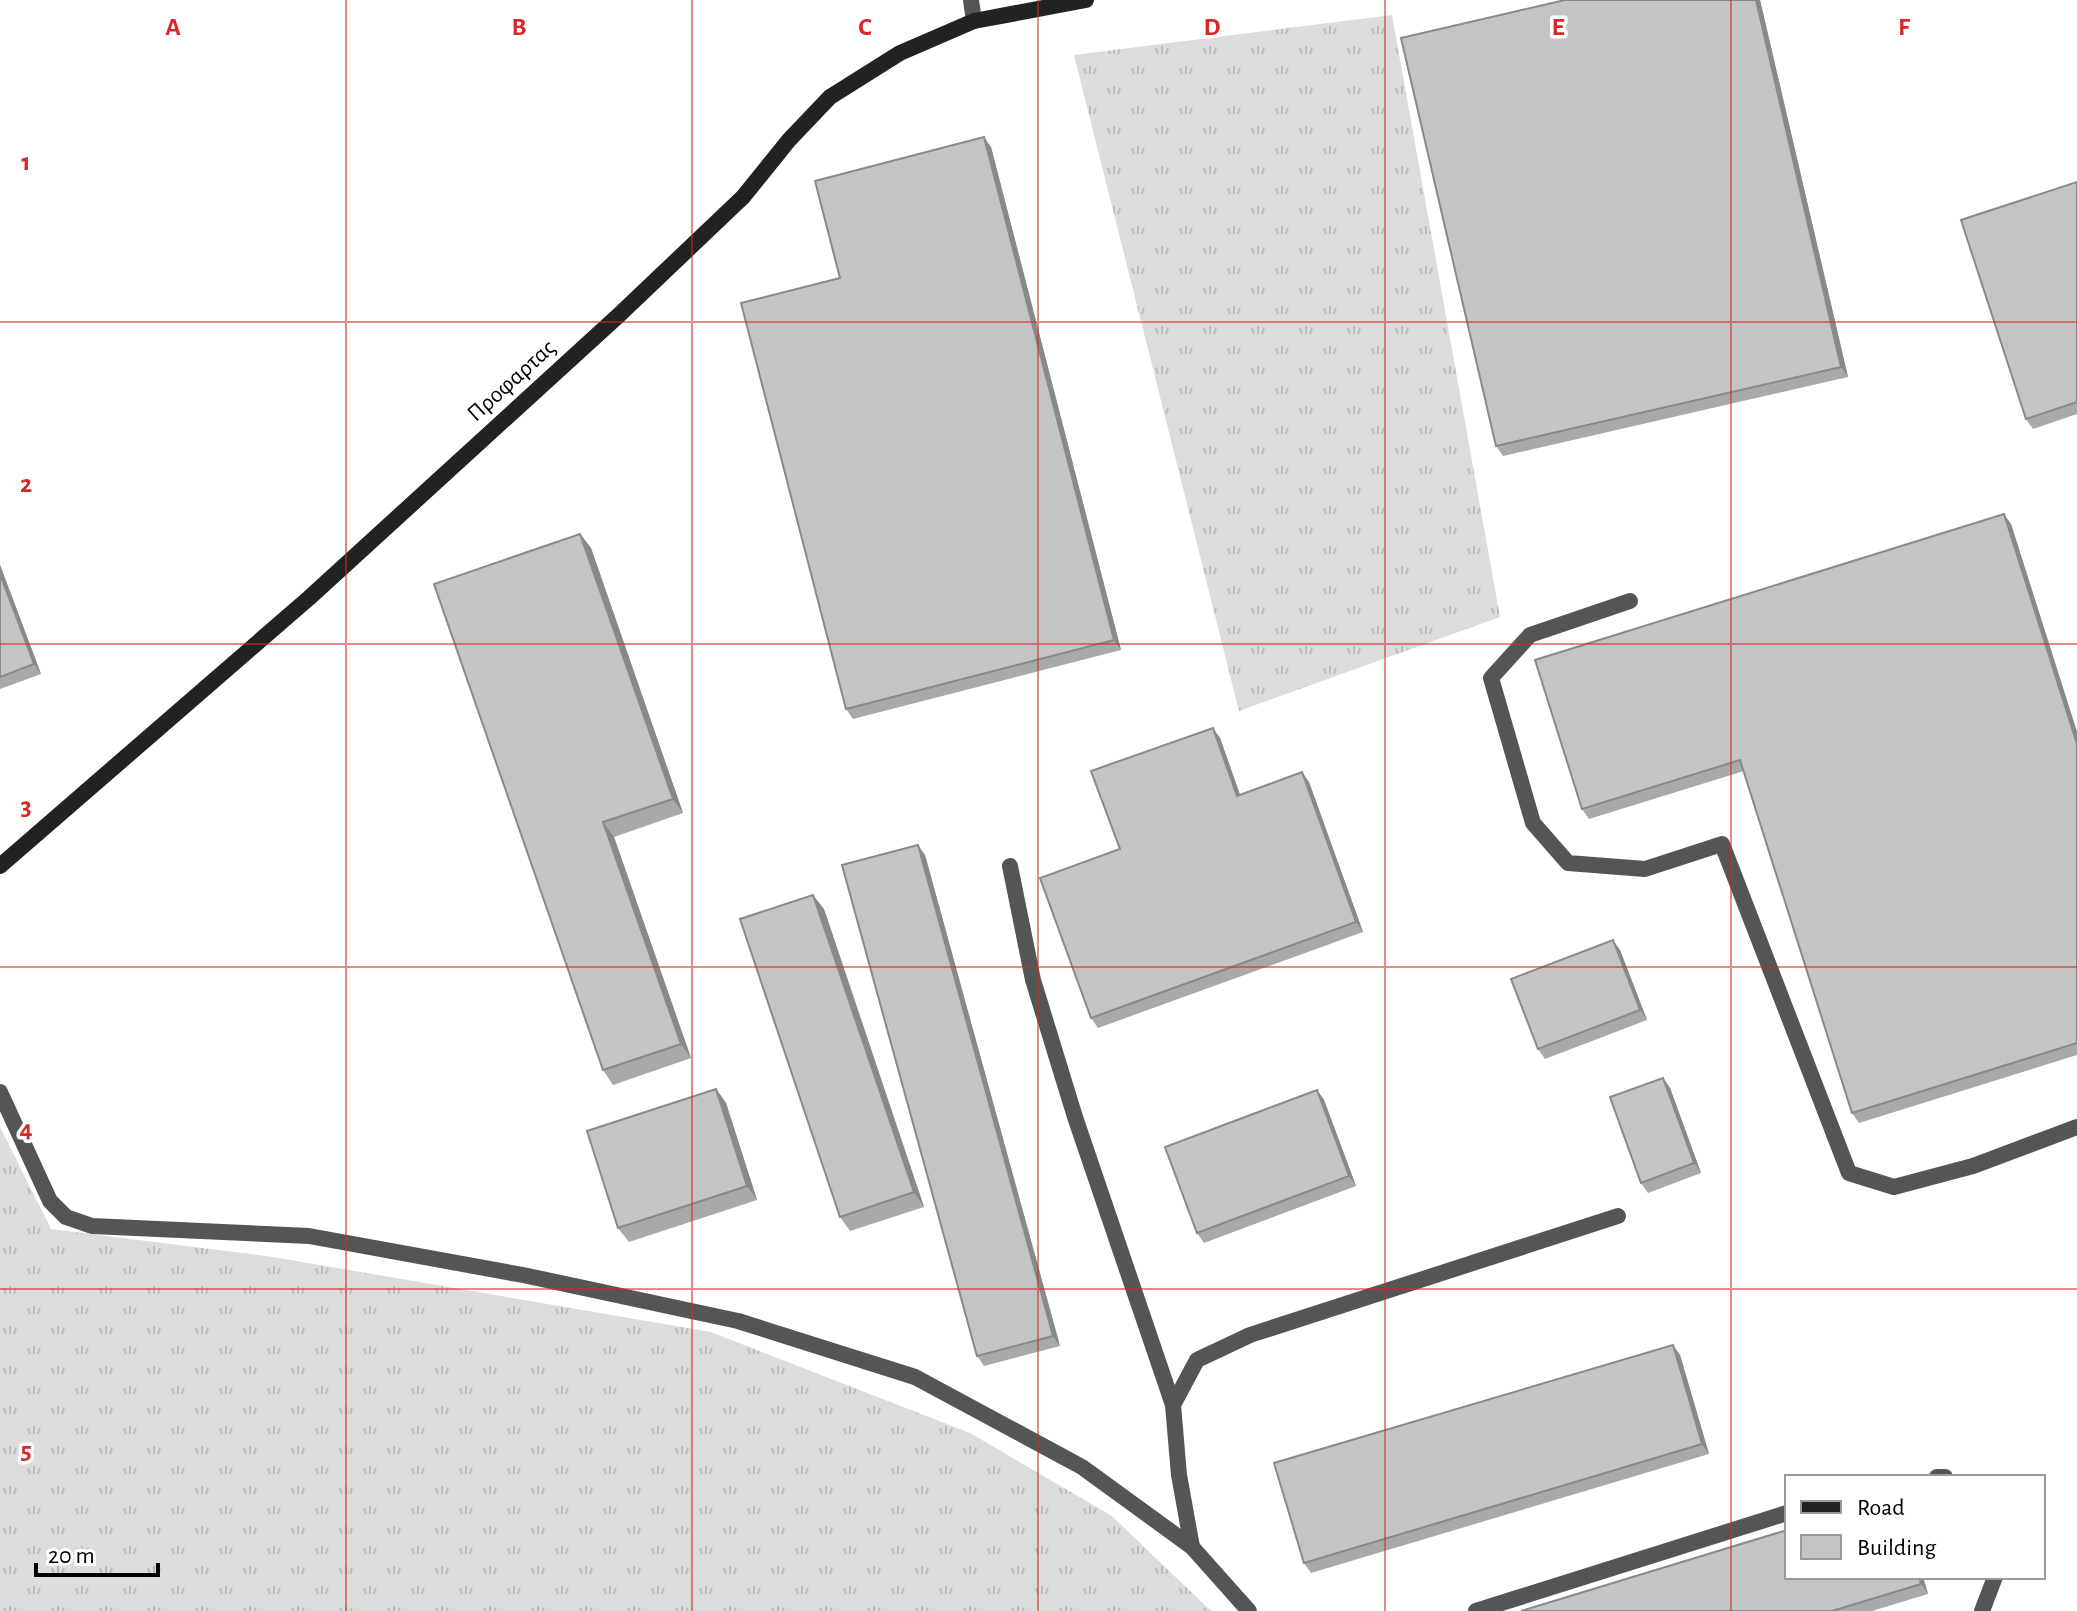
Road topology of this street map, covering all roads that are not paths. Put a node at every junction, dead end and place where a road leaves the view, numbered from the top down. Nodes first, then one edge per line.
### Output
1 (971, 0) edge
2 (1086, 0) edge
3 (974, 21) junction
4 (1630, 601) dead end
5 (0, 866) edge
6 (1010, 866) dead end
7 (0, 1092) edge
8 (2077, 1127) edge
9 (1618, 1216) dead end
10 (1173, 1405) junction
11 (1785, 1514) edge
12 (1192, 1547) junction
13 (1994, 1579) edge
14 (1249, 1611) edge
15 (1476, 1611) edge
16 (1982, 1611) edge

1 - 3 street
2 - 3 street, Προφαρτας
3 - 5 street, Προφαρτας
4 - 8 street
6 - 10 street
7 - 12 street
9 - 10 street
10 - 12 street
11 - 15 street
12 - 14 street
13 - 16 street

